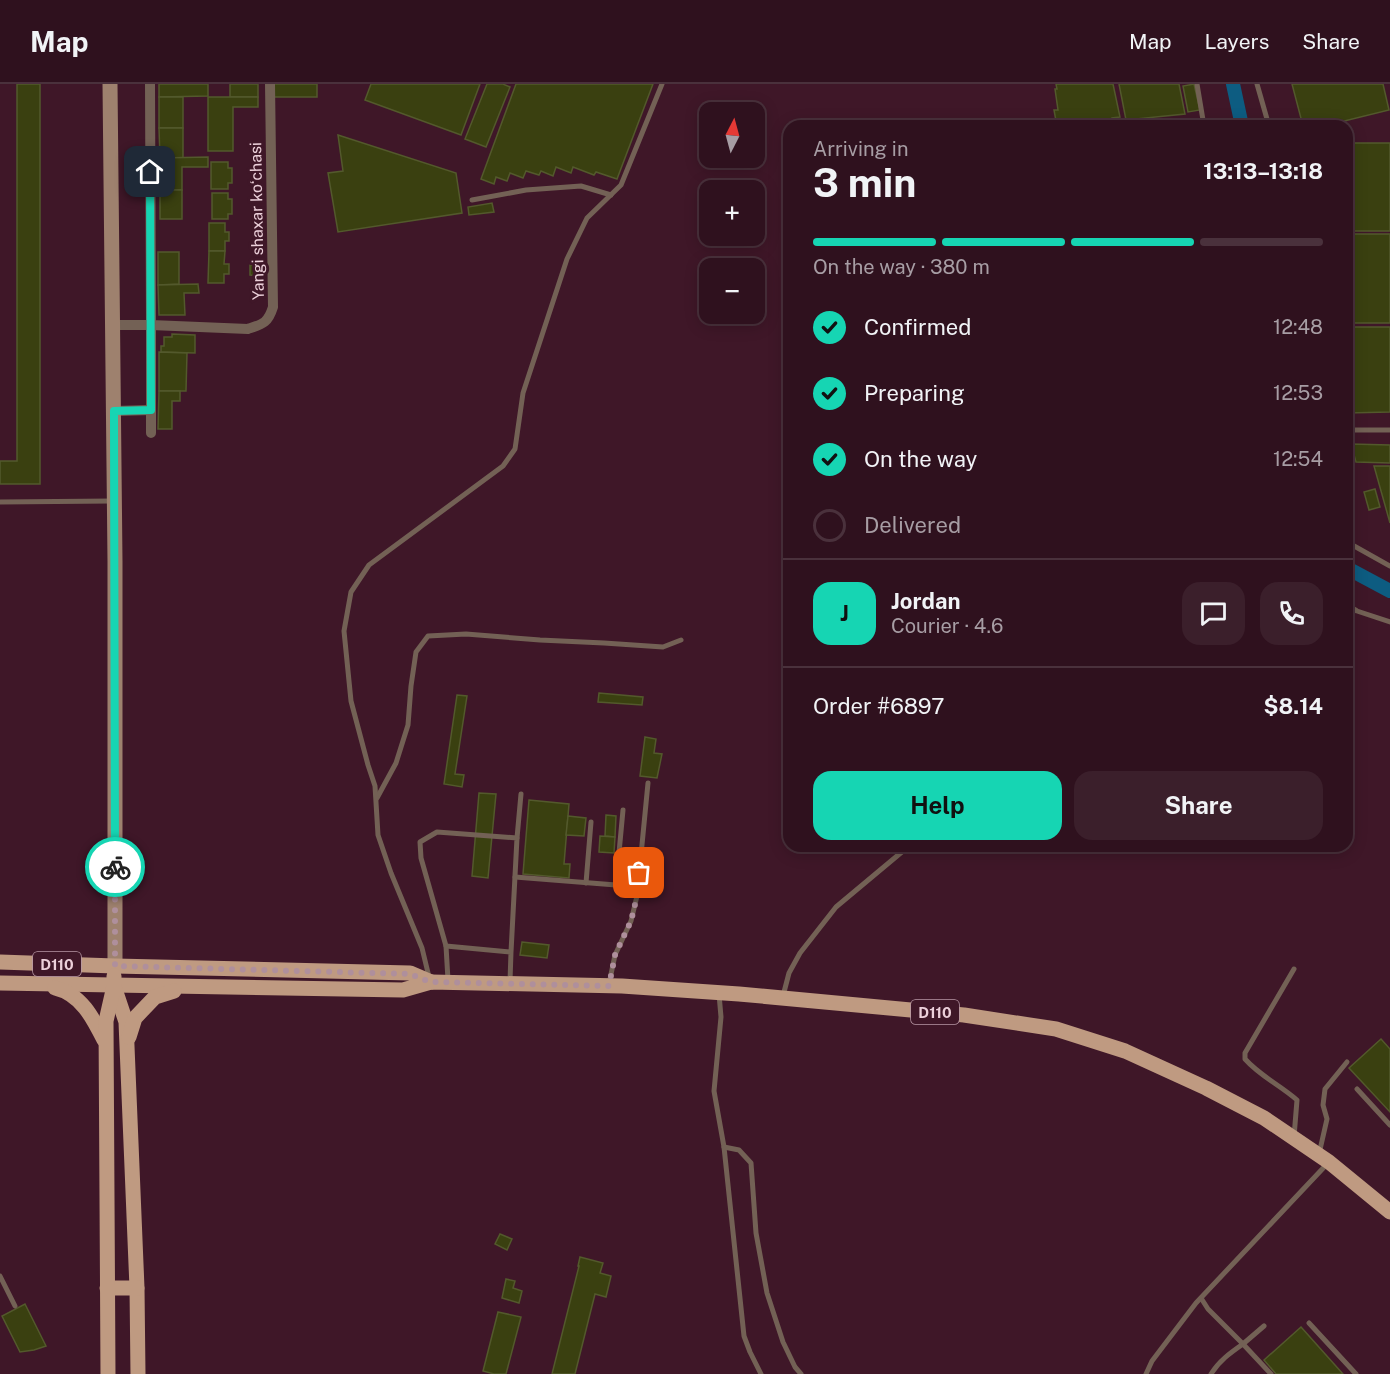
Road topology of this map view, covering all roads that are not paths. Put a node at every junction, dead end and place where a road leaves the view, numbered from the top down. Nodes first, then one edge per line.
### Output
1 (110, 84) edge
2 (150, 84) edge
3 (270, 84) edge
4 (662, 84) edge
5 (1197, 84) edge
6 (1257, 84) edge
7 (1203, 120) edge
8 (1267, 120) edge
9 (611, 195) junction
10 (472, 200) dead end
11 (114, 325) junction
12 (152, 326) junction
13 (151, 410) junction
14 (114, 411) junction
15 (1353, 430) edge
16 (1390, 430) edge
17 (152, 433) dead end
18 (114, 501) junction
19 (0, 502) edge
20 (1353, 545) edge
21 (1390, 566) edge
22 (1353, 609) edge
23 (1390, 622) edge
24 (681, 640) dead end
25 (648, 783) dead end
26 (521, 794) dead end
27 (376, 800) junction
28 (623, 810) dead end
29 (591, 822) dead end
30 (518, 838) junction
31 (902, 852) edge
32 (515, 877) junction
33 (586, 883) junction
34 (446, 946) junction
35 (511, 952) junction
36 (0, 962) edge
37 (115, 966) junction
38 (1294, 969) dead end
39 (430, 982) junction
40 (448, 982) junction
41 (0, 983) edge
42 (510, 983) junction
43 (38, 984) junction
44 (114, 986) junction
45 (609, 986) junction
46 (187, 987) junction
47 (719, 993) junction
48 (782, 998) junction
49 (127, 1043) junction
50 (106, 1045) junction
51 (1347, 1062) dead end
52 (1357, 1089) dead end
53 (1390, 1125) edge
54 (1294, 1138) junction
55 (724, 1147) junction
56 (1324, 1159) junction
57 (1390, 1212) edge
58 (0, 1276) edge
59 (107, 1288) junction
60 (137, 1288) junction
61 (1201, 1298) junction
62 (15, 1306) dead end
63 (1309, 1323) dead end
64 (1264, 1326) dead end
65 (1243, 1344) junction
66 (108, 1374) edge
67 (138, 1374) edge
68 (761, 1374) edge
69 (801, 1374) edge
70 (1146, 1374) edge
71 (1211, 1374) edge
72 (1271, 1374) edge
73 (1356, 1374) edge

1 - 11 main road
2 - 12 street
3 - 12 street, Yangi shaxar koʻchasi
4 - 9 lane
5 - 7 lane
6 - 8 lane
9 - 10 lane
9 - 27 lane
11 - 12 street
11 - 14 main road
12 - 13 street
13 - 14 street
13 - 17 street
14 - 18 main road
15 - 16 lane
18 - 19 lane
18 - 37 main road
20 - 21 lane
22 - 23 lane
24 - 27 lane
25 - 45 lane
26 - 30 lane
27 - 39 lane
28 - 33 lane
29 - 33 lane
30 - 32 lane
30 - 34 lane
31 - 48 lane
32 - 33 lane
32 - 35 lane
34 - 35 lane
34 - 40 lane
35 - 42 lane
36 - 37 main road, D110
37 - 39 main road, D110
37 - 44 main road
38 - 54 lane
39 - 40 main road, D110
39 - 46 main road, D110
40 - 42 main road, D110
41 - 43 main road, D110
42 - 45 main road, D110
43 - 44 main road, D110
43 - 50 main road
44 - 46 main road, D110
44 - 49 main road
44 - 50 main road
45 - 47 main road, D110
46 - 49 main road
47 - 48 main road, D110
47 - 55 lane
48 - 54 main road, D110
49 - 60 main road
50 - 59 main road
51 - 56 lane
52 - 53 lane
54 - 56 main road, D110
55 - 68 lane
55 - 69 lane
56 - 57 main road, D110
56 - 61 lane
58 - 62 lane
59 - 60 main road
59 - 66 main road
60 - 67 main road
61 - 65 lane
61 - 70 lane
63 - 73 lane
64 - 65 lane
65 - 71 lane
65 - 72 lane

